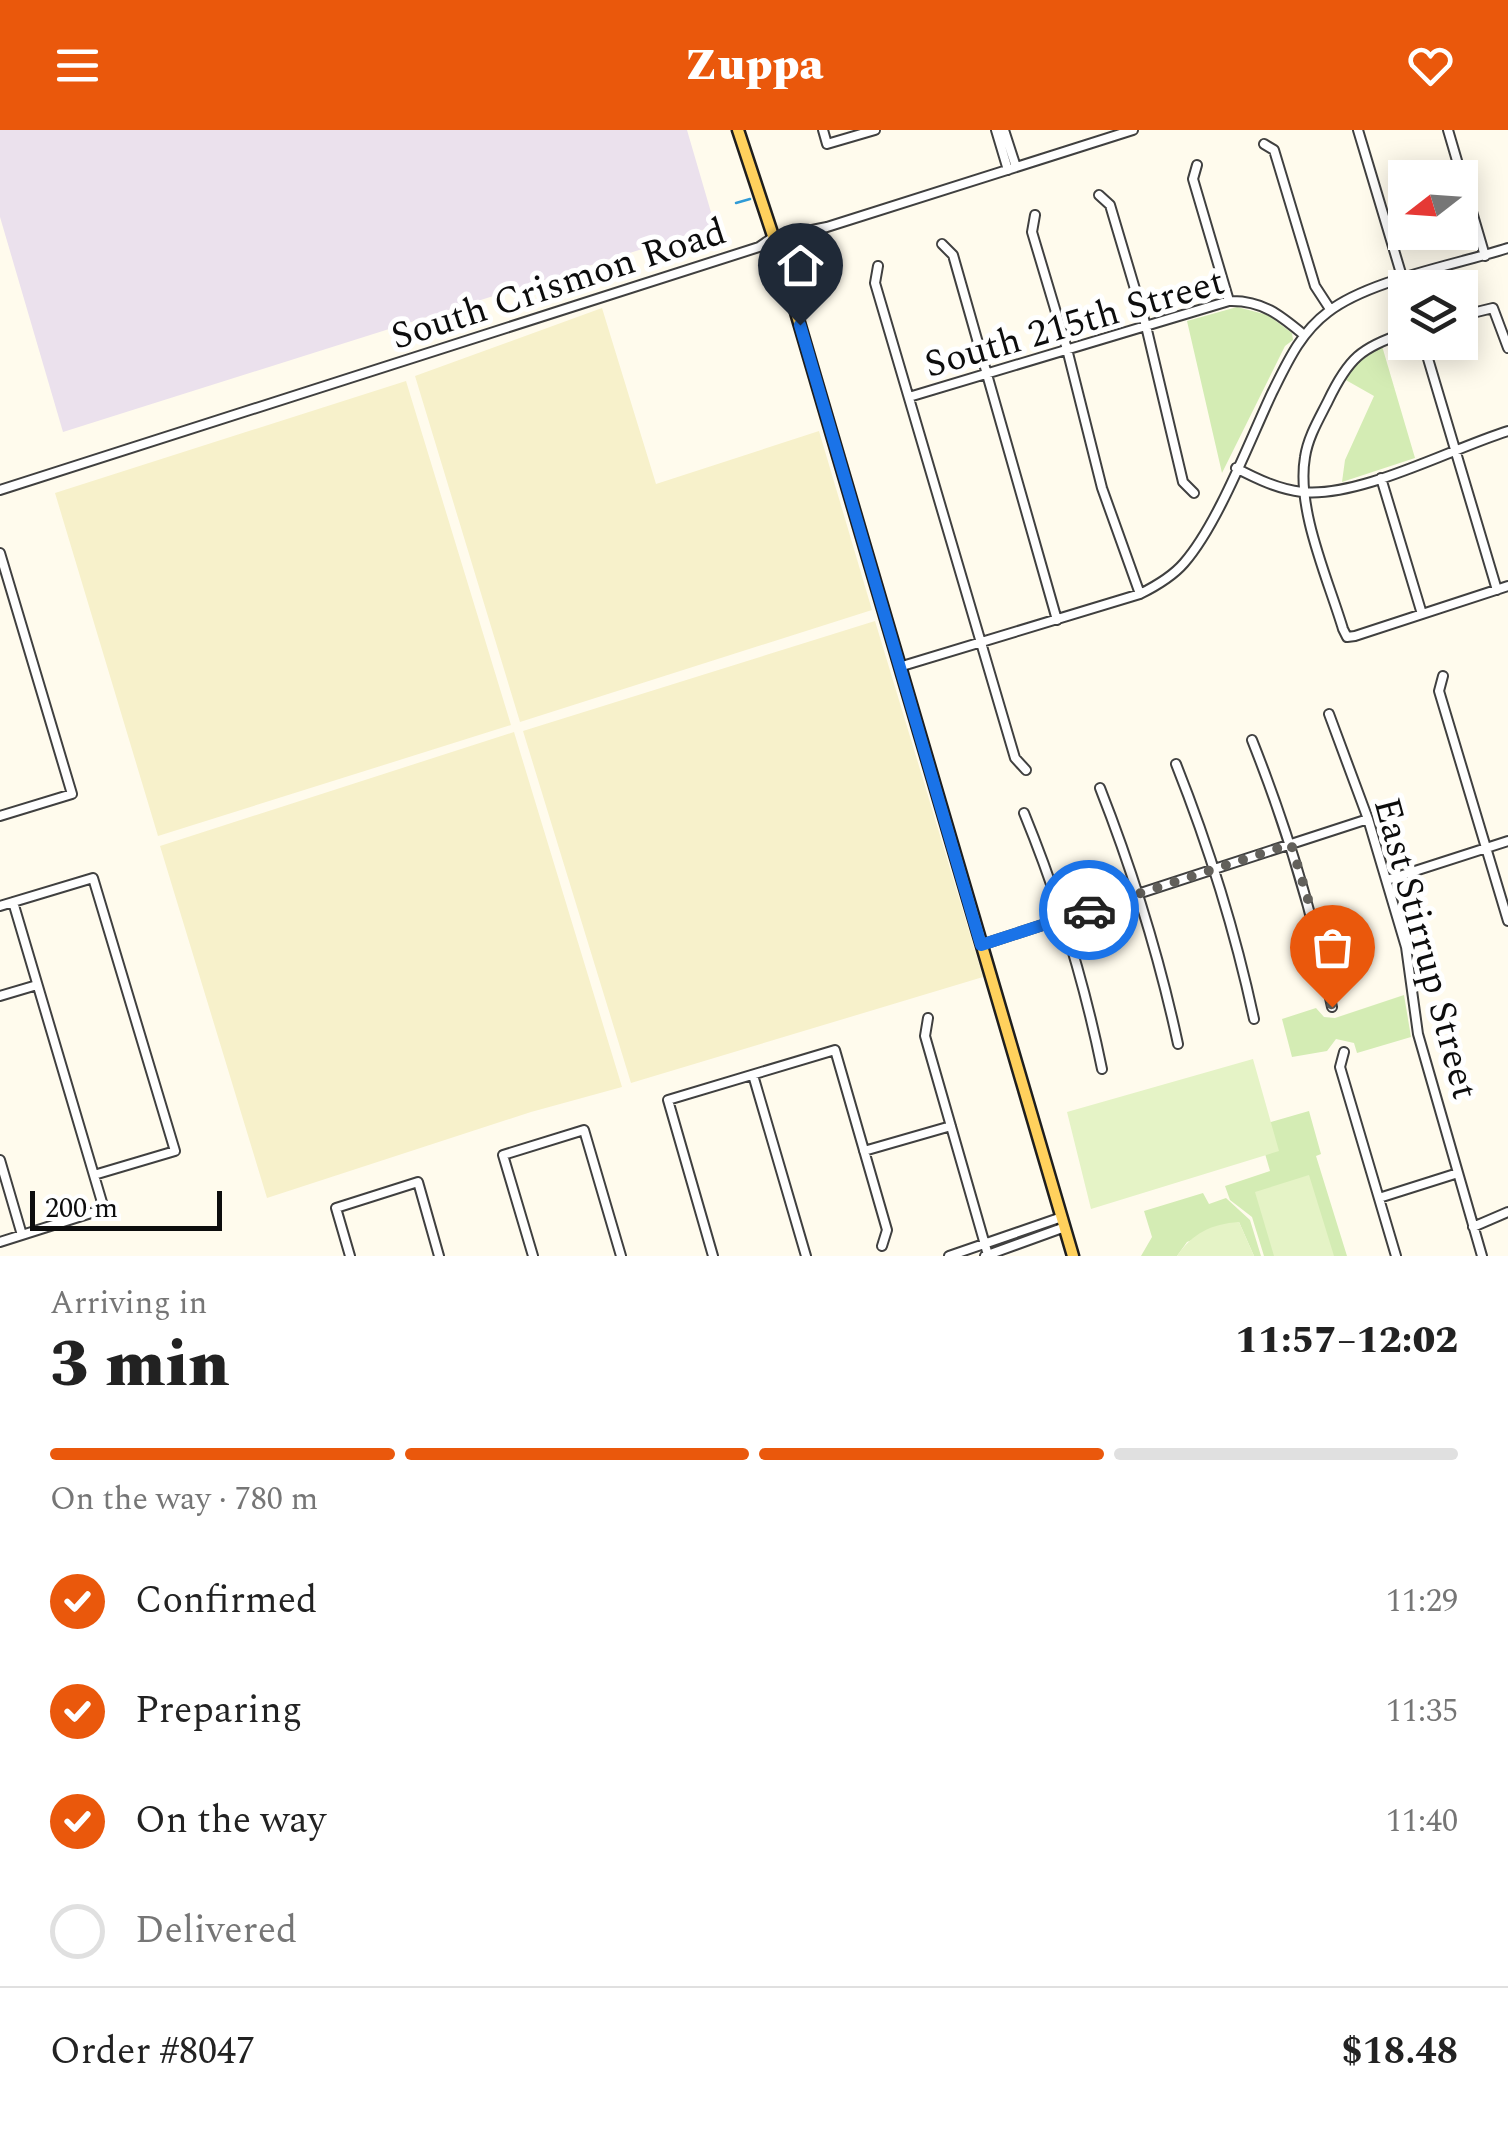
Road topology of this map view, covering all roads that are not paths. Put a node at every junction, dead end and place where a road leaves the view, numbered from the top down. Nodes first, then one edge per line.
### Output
1 (738, 130) edge
2 (823, 130) edge
3 (876, 130) edge
4 (996, 130) edge
5 (1004, 130) edge
6 (1133, 130) edge
7 (1358, 130) edge
8 (1448, 130) edge
9 (1264, 144) dead end
10 (1197, 165) dead end
11 (1012, 168) junction
12 (1099, 195) dead end
13 (1036, 215) dead end
14 (772, 238) junction
15 (942, 244) dead end
16 (1508, 248) edge
17 (1485, 256) junction
18 (878, 266) dead end
19 (1400, 270) edge
20 (1437, 270) edge
21 (1388, 285) edge
22 (1229, 302) junction
23 (1330, 310) junction
24 (1478, 312) edge
25 (1146, 326) junction
26 (1304, 334) junction
27 (1388, 340) edge
28 (1508, 348) edge
29 (1067, 349) junction
30 (1428, 360) edge
31 (988, 373) junction
32 (909, 397) junction
33 (1508, 432) edge
34 (1455, 448) junction
35 (1236, 468) junction
36 (1381, 478) junction
37 (0, 490) edge
38 (1304, 492) junction
39 (1194, 493) dead end
40 (0, 552) edge
41 (1508, 586) edge
42 (1498, 590) junction
43 (1140, 594) junction
44 (1422, 614) junction
45 (1056, 620) junction
46 (980, 643) junction
47 (899, 667) junction
48 (1443, 676) dead end
49 (1329, 714) dead end
50 (1252, 740) dead end
51 (1176, 764) dead end
52 (1026, 770) dead end
53 (1100, 788) dead end
54 (1024, 813) dead end
55 (0, 816) edge
56 (1368, 819) junction
57 (1508, 841) edge
58 (1291, 844) junction
59 (1486, 848) junction
60 (1215, 869) junction
61 (1386, 880) junction
62 (1139, 893) junction
63 (13, 902) junction
64 (0, 906) edge
65 (1063, 918) junction
66 (1508, 921) edge
67 (981, 945) junction
68 (38, 985) junction
69 (0, 996) edge
70 (1332, 1007) dead end
71 (928, 1018) dead end
72 (1254, 1019) dead end
73 (1178, 1044) dead end
74 (1344, 1052) dead end
75 (1102, 1069) dead end
76 (753, 1074) junction
77 (951, 1126) junction
78 (864, 1152) junction
79 (0, 1160) edge
80 (1458, 1173) junction
81 (94, 1175) junction
82 (1379, 1198) junction
83 (1508, 1212) edge
84 (1063, 1222) junction
85 (1473, 1227) junction
86 (22, 1235) junction
87 (0, 1242) edge
88 (882, 1246) dead end
89 (986, 1252) edge
90 (350, 1256) edge
91 (440, 1256) edge
92 (533, 1256) edge
93 (621, 1256) edge
94 (713, 1256) edge
95 (806, 1256) edge
96 (949, 1256) edge
97 (1074, 1256) edge
98 (1396, 1256) edge
99 (1482, 1256) edge

1 - 14 main road
2 - 3 street
4 - 11 street
5 - 11 street
6 - 11 street, South Crismon Road
7 - 19 street
8 - 17 street
9 - 23 street
10 - 22 street
11 - 14 street, South Crismon Road
12 - 25 street
13 - 29 street
14 - 37 street, South Crismon Road
14 - 47 main road
15 - 31 street
16 - 17 street
17 - 20 street
18 - 32 street
21 - 23 street
22 - 25 street, South 215th Street
22 - 26 street, South 215th Street
23 - 26 street
24 - 28 street
25 - 29 street, South 215th Street
25 - 39 street
26 - 35 street
27 - 38 street
29 - 31 street, South 215th Street
29 - 43 street
30 - 34 street
31 - 32 street, South 215th Street
31 - 45 street
32 - 46 street
33 - 34 street
34 - 36 street
34 - 42 street
35 - 38 street
35 - 43 street
36 - 38 street
36 - 44 street
38 - 44 street
40 - 55 street
41 - 42 street
42 - 44 street
43 - 45 street
45 - 46 street
46 - 47 street
46 - 52 street
47 - 67 main road
48 - 59 street
49 - 56 street, East Stirrup Street
50 - 58 street
51 - 60 street
53 - 62 street
54 - 65 street
56 - 58 street
56 - 61 street, East Stirrup Street
57 - 59 street
58 - 60 street
58 - 70 street
59 - 61 street
59 - 66 street
60 - 62 street
60 - 72 street
61 - 80 street, East Stirrup Street
62 - 65 street
62 - 73 street
63 - 64 street
63 - 68 street
63 - 81 street
65 - 67 street
65 - 75 street
67 - 84 main road
68 - 69 street
68 - 81 street
71 - 77 street
74 - 82 street
76 - 78 street
76 - 94 street
76 - 95 street
77 - 78 street
77 - 89 street
78 - 88 street
79 - 86 street
80 - 82 street
80 - 85 street, East Stirrup Street
81 - 86 street
82 - 98 street
83 - 85 street
84 - 89 street
84 - 97 main road
85 - 99 street, East Stirrup Street
86 - 87 street
89 - 96 street
90 - 91 street
92 - 93 street

